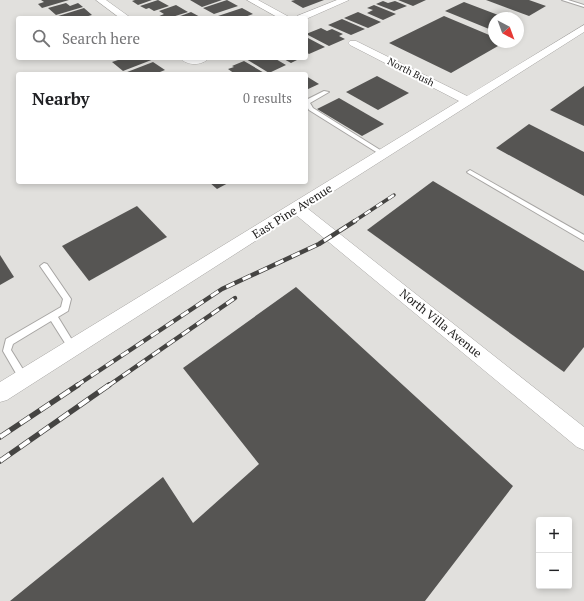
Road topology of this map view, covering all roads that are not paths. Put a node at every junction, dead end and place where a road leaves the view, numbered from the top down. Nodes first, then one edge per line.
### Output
1 (100, 0) edge
2 (251, 0) edge
3 (345, 0) edge
4 (564, 0) edge
5 (584, 6) edge
6 (123, 16) edge
7 (282, 16) edge
8 (305, 16) edge
9 (584, 28) edge
10 (353, 42) dead end
11 (187, 60) edge
12 (200, 60) edge
13 (326, 92) dead end
14 (308, 101) edge
15 (469, 101) junction
16 (308, 104) edge
17 (383, 154) junction
18 (470, 172) dead end
19 (297, 208) junction
20 (584, 238) edge
21 (44, 266) dead end
22 (53, 317) junction
23 (73, 348) junction
24 (24, 379) junction
25 (0, 393) edge
26 (581, 432) edge

1 - 6 street
2 - 7 street
3 - 8 street
4 - 5 lane
9 - 15 street, East Pine Avenue
10 - 15 street, North Bush
11 - 12 street
13 - 14 lane
15 - 17 street, East Pine Avenue
16 - 17 lane
17 - 19 street, East Pine Avenue
18 - 20 lane
19 - 23 street, East Pine Avenue
19 - 26 street, North Villa Avenue
21 - 22 lane
22 - 23 lane
22 - 24 lane
23 - 24 street, East Pine Avenue
24 - 25 street, East Pine Avenue

